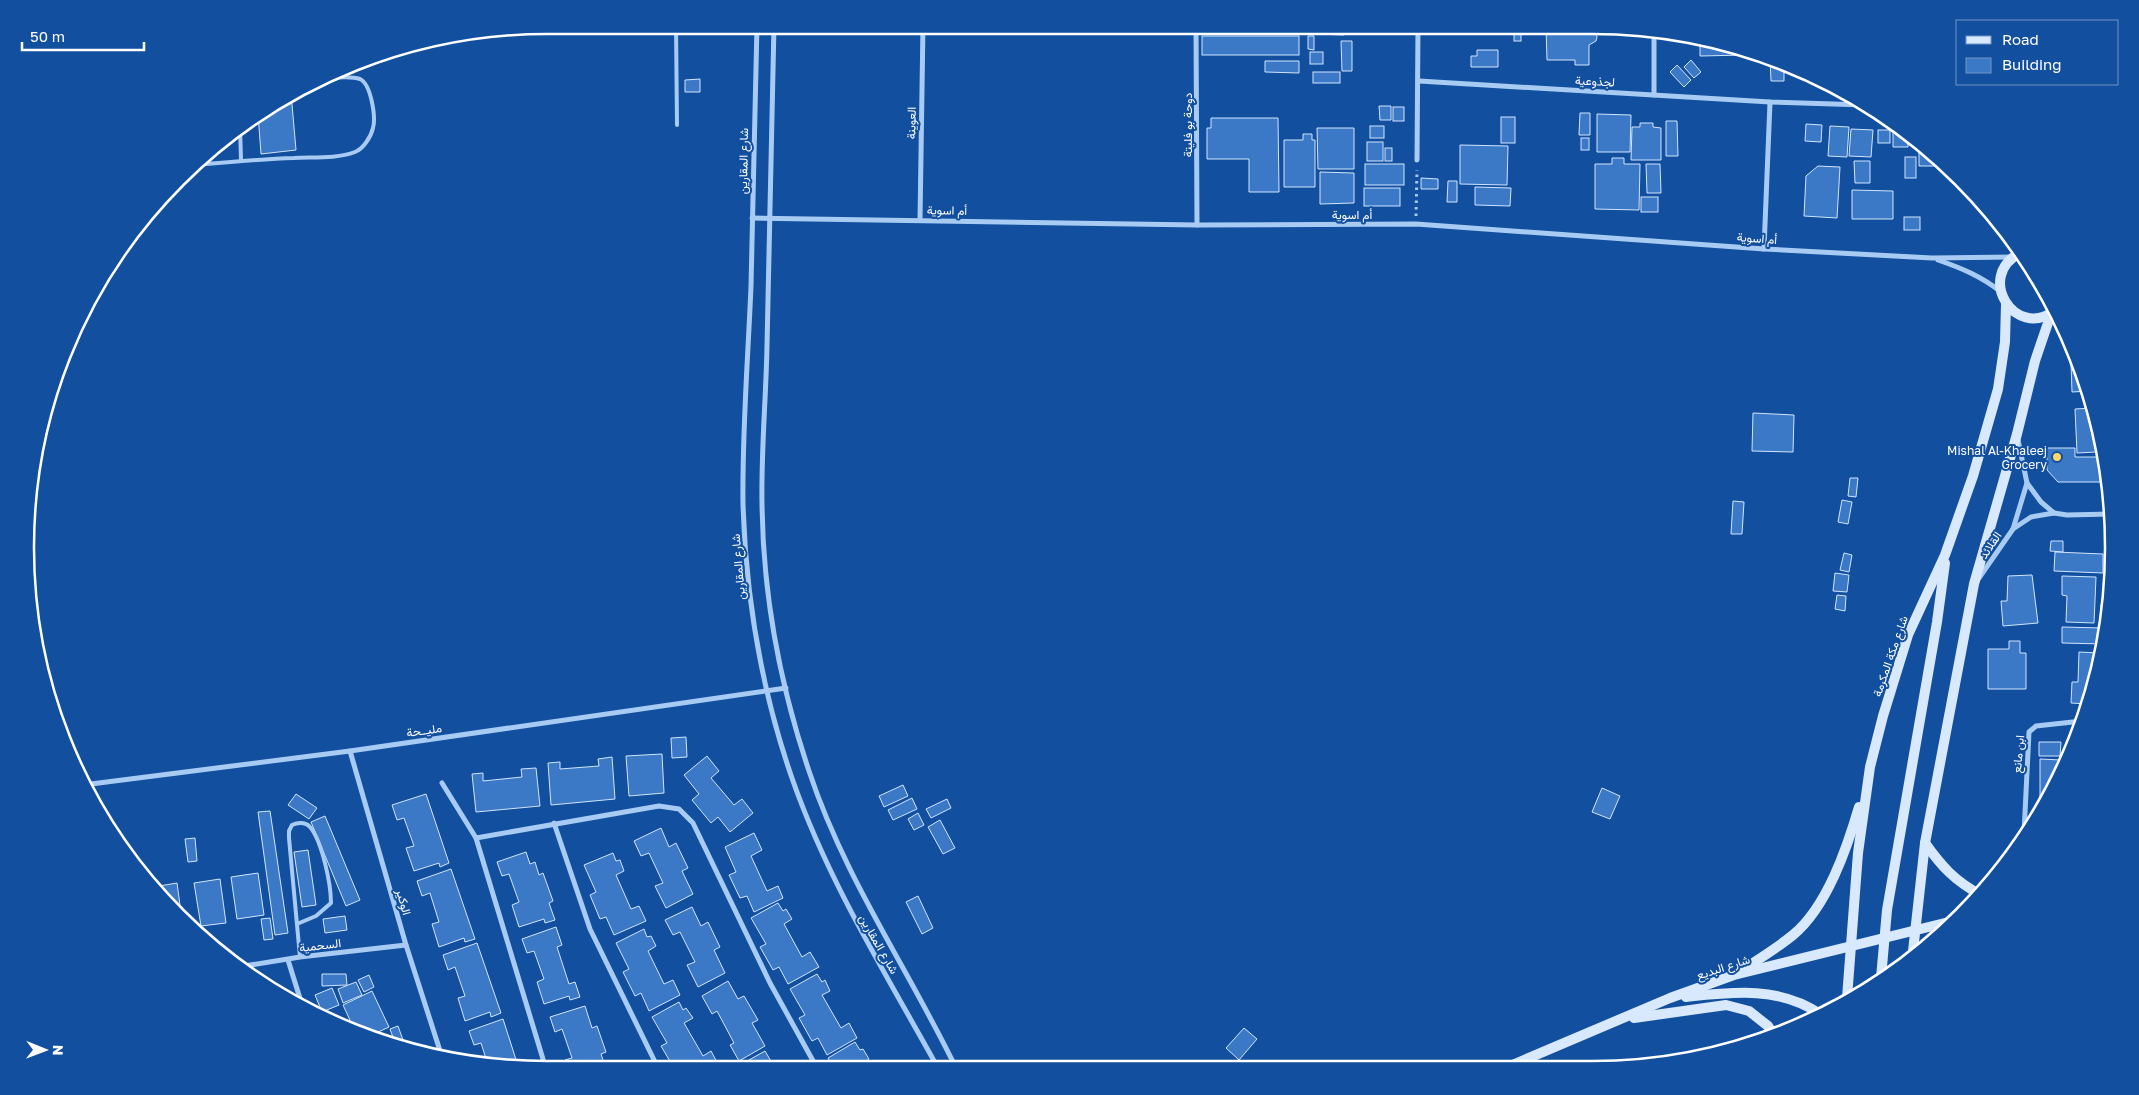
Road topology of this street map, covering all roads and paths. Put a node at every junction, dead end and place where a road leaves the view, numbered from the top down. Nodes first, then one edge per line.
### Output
1 (676, 34) edge
2 (757, 34) edge
3 (774, 34) edge
4 (923, 34) edge
5 (1196, 34) edge
6 (1418, 34) edge
7 (1654, 38) edge
8 (339, 78) edge
9 (1419, 81) junction
10 (1654, 94) junction
11 (1770, 102) junction
12 (1851, 105) edge
13 (677, 125) dead end
14 (240, 136) edge
15 (241, 160) junction
16 (1417, 160) joint
17 (206, 164) edge
18 (752, 218) junction
19 (770, 218) junction
20 (920, 220) junction
21 (1416, 224) junction
22 (1197, 225) junction
23 (1764, 249) junction
24 (2013, 254) edge
25 (2015, 257) edge
26 (1932, 258) junction
27 (2000, 292) junction
28 (2006, 304) junction
29 (2049, 314) edge
30 (2051, 318) edge
31 (2017, 434) junction
32 (2026, 483) junction
33 (2054, 513) junction
34 (2104, 514) edge
35 (2013, 529) junction
36 (1945, 555) junction
37 (1974, 584) junction
38 (786, 688) junction
39 (768, 690) junction
40 (2075, 722) edge
41 (350, 751) junction
42 (1870, 767) junction
43 (442, 783) dead end
44 (92, 784) edge
45 (554, 823) junction
46 (2024, 824) edge
47 (476, 838) junction
48 (1925, 843) junction
49 (1973, 891) edge
50 (297, 924) junction
51 (1941, 924) edge
52 (1915, 930) junction
53 (1883, 938) junction
54 (406, 945) junction
55 (1850, 947) junction
56 (1914, 947) edge
57 (300, 957) junction
58 (288, 960) junction
59 (249, 965) edge
60 (1881, 972) edge
61 (1734, 975) junction
62 (1846, 993) edge
63 (299, 997) edge
64 (1670, 998) junction
65 (1814, 1010) edge
66 (1619, 1020) junction
67 (1770, 1029) edge
68 (440, 1049) edge
69 (544, 1061) edge
70 (655, 1061) edge
71 (813, 1061) edge
72 (934, 1061) edge
73 (952, 1061) edge
74 (1522, 1061) edge

1 - 13 lane
2 - 18 street, شارع المقارين
3 - 19 street, شارع المقارين
4 - 20 street, العوينة
5 - 22 street, دوحة بو فليتة
6 - 9 street
7 - 10 street
8 - 15 lane
9 - 10 street, لجذوعية
9 - 16 street
10 - 11 street, لجذوعية
11 - 12 street, لجذوعية
11 - 23 street
14 - 15 lane
15 - 17 lane
16 - 21 path
18 - 19 street, أم اسوية
18 - 39 street, شارع المقارين
19 - 20 street, أم اسوية
19 - 38 street, شارع المقارين
20 - 22 street, أم اسوية
21 - 22 street, أم اسوية
21 - 23 street, أم اسوية
23 - 26 street, أم اسوية
24 - 26 street, أم اسوية
25 - 27 main road
26 - 27 street, أم اسوية
27 - 28 main road
28 - 29 main road
28 - 36 main road, شارع مكة المكرمة
30 - 31 main road
31 - 32 street
31 - 37 main road
32 - 33 street
32 - 35 street
33 - 34 street, القلائد
33 - 35 street, القلائد
35 - 37 street, القلائد
36 - 42 main road, شارع مكة المكرمة
36 - 53 main road
37 - 48 main road
38 - 39 street, مليــحة
38 - 73 street, شارع المقارين
39 - 41 street, مليــحة
39 - 72 street, شارع المقارين
40 - 46 street, ابن مانع
41 - 44 street, مليــحة
41 - 54 street, الوكير
42 - 55 main road, شارع مكة المكرمة
42 - 61 main road
43 - 47 street
45 - 47 street
45 - 70 street
45 - 71 street
47 - 69 street
48 - 49 main road
48 - 52 main road
50 - 50 lane
50 - 57 lane
51 - 52 main road, شارع البديع
52 - 53 main road, شارع البديع
52 - 56 main road
53 - 55 main road, شارع البديع
53 - 60 main road
54 - 57 street, السحمية
54 - 68 street, الوكير
55 - 61 main road, شارع البديع
55 - 62 main road, شارع مكة المكرمة
57 - 58 street, السحمية
58 - 59 street, السحمية
58 - 63 street
61 - 64 main road, شارع البديع
64 - 65 main road
64 - 66 main road, شارع البديع
66 - 67 main road
66 - 74 main road, شارع البديع

